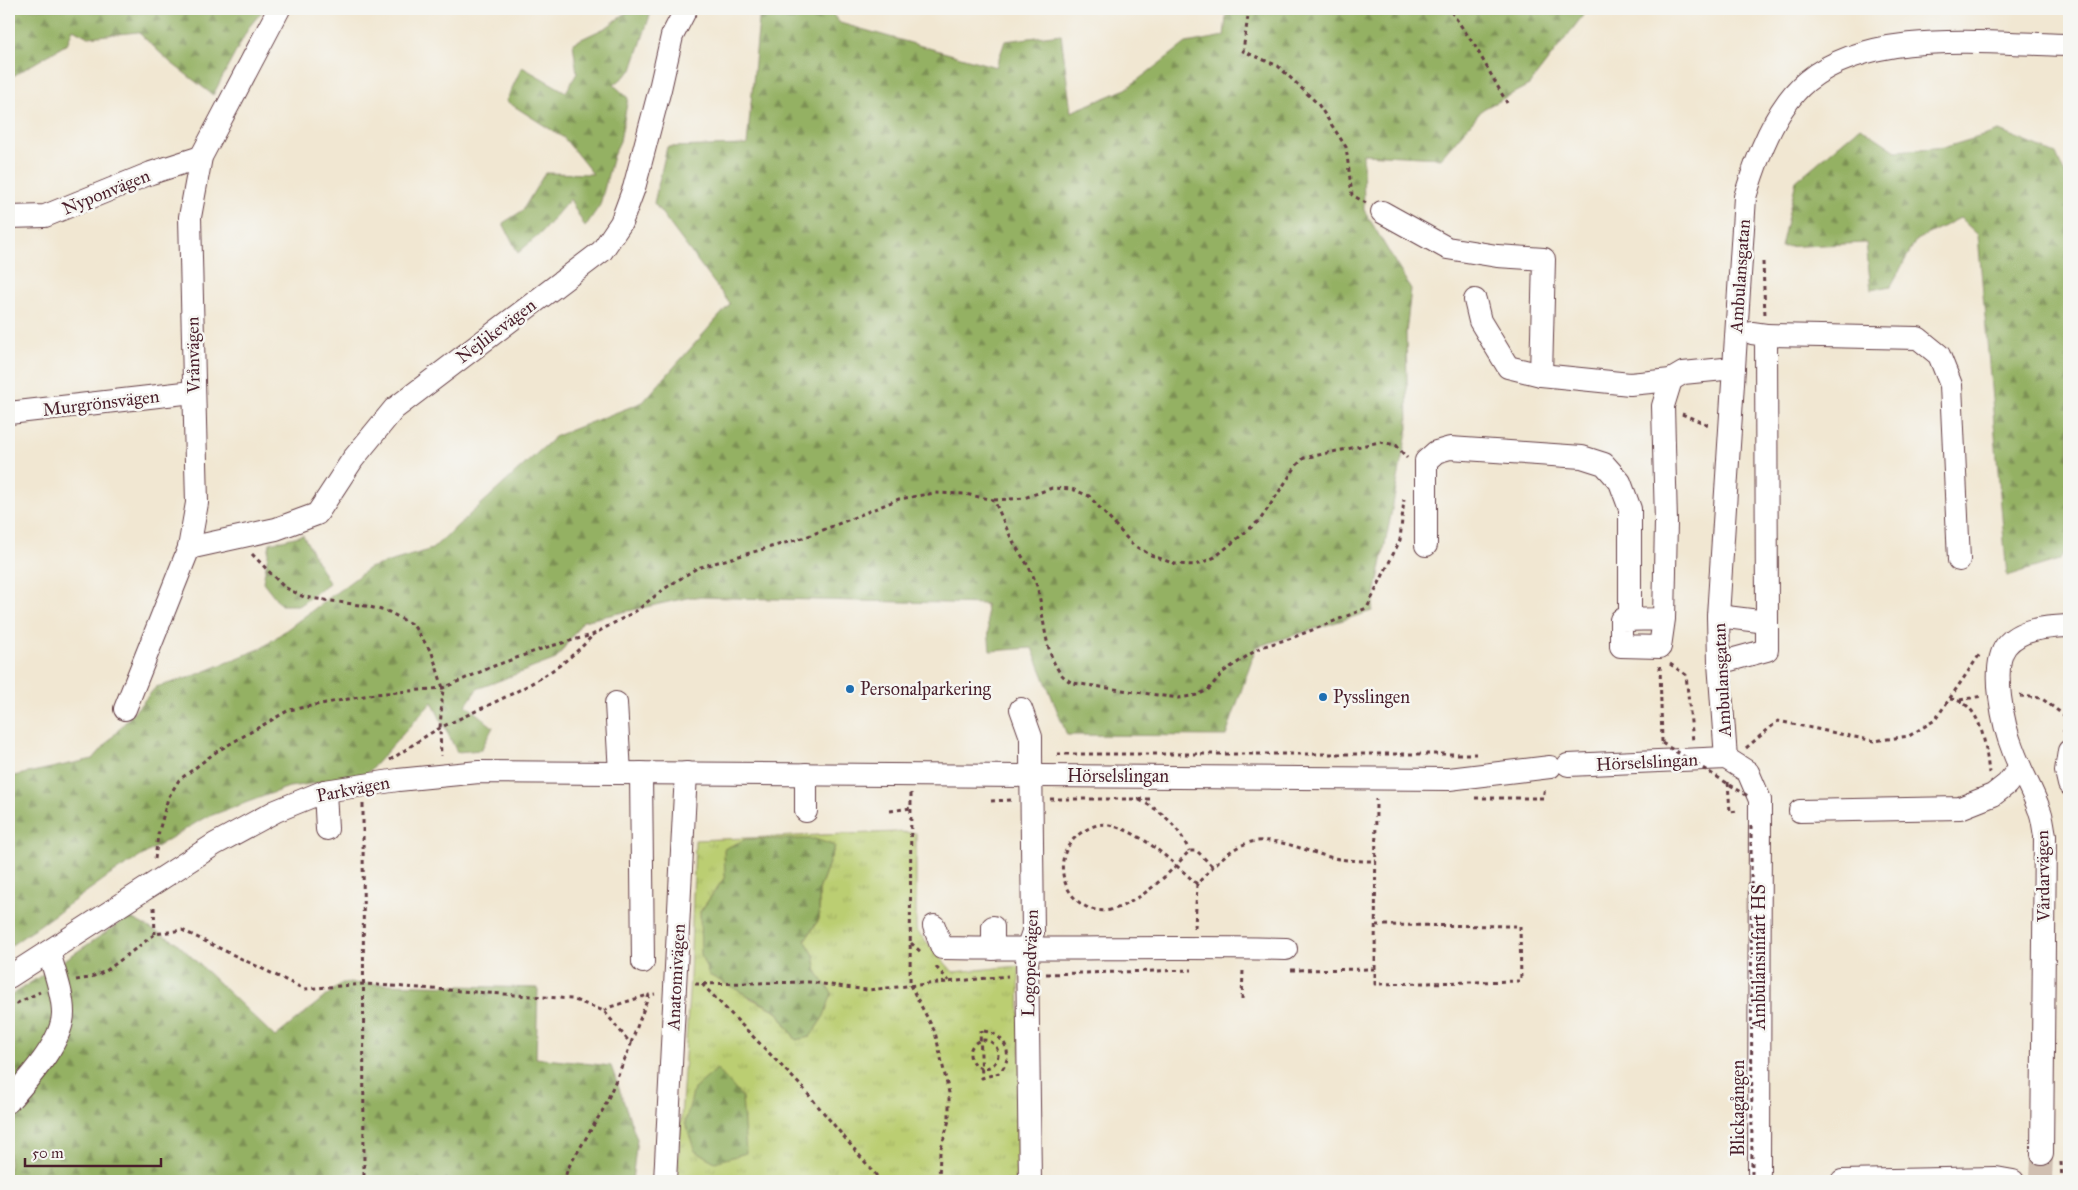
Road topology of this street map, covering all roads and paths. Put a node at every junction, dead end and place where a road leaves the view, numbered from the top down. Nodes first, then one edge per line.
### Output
1 (279, 9) edge
2 (686, 9) edge
3 (1249, 9) edge
4 (1444, 9) edge
5 (2069, 45) edge
6 (1507, 103) dead end
7 (202, 157) junction
8 (1382, 212) joint
9 (9, 218) edge
10 (1763, 258) dead end
11 (1475, 300) dead end
12 (1736, 331) junction
13 (1766, 335) junction
14 (1734, 368) junction
15 (1541, 375) junction
16 (1671, 380) junction
17 (193, 392) junction
18 (1663, 406) junction
19 (9, 414) edge
20 (1730, 434) junction
21 (1408, 459) dead end
22 (1404, 495) dead end
23 (994, 500) junction
24 (235, 538) junction
25 (1426, 545) dead end
26 (189, 548) junction
27 (1959, 560) dead end
28 (1718, 616) junction
29 (1664, 619) junction
30 (1630, 620) junction
31 (1767, 622) junction
32 (2069, 626) edge
33 (592, 635) junction
34 (1984, 648) dead end
35 (1660, 652) junction
36 (1719, 663) junction
37 (443, 688) junction
38 (1949, 699) junction
39 (616, 703) dead end
40 (125, 709) dead end
41 (1021, 710) dead end
42 (440, 728) junction
43 (2069, 751) edge
44 (1726, 758) junction
45 (1694, 759) junction
46 (2020, 767) junction
47 (630, 773) junction
48 (686, 773) junction
49 (806, 774) junction
50 (911, 775) junction
51 (441, 776) junction
52 (1031, 776) junction
53 (363, 784) junction
54 (2069, 784) edge
55 (1729, 788) dead end
56 (1738, 790) junction
57 (325, 791) junction
58 (1993, 795) junction
59 (1748, 796) dead end
60 (1739, 797) dead end
61 (1376, 798) dead end
62 (1136, 799) dead end
63 (1739, 804) dead end
64 (911, 808) junction
65 (806, 811) dead end
66 (890, 811) dead end
67 (1800, 811) dead end
68 (1751, 826) dead end
69 (327, 829) dead end
70 (1189, 851) junction
71 (1376, 861) junction
72 (1176, 866) junction
73 (1213, 867) junction
74 (153, 883) junction
75 (1197, 884) junction
76 (1374, 925) junction
77 (934, 926) dead end
78 (155, 934) junction
79 (1196, 947) junction
80 (1027, 950) junction
81 (49, 952) junction
82 (1288, 959) joint
83 (643, 962) dead end
84 (1375, 969) junction
85 (1202, 970) dead end
86 (1236, 970) dead end
87 (1243, 970) junction
88 (1252, 970) dead end
89 (1028, 975) junction
90 (9, 977) edge
91 (57, 984) junction
92 (364, 984) junction
93 (687, 984) dead end
94 (701, 984) junction
95 (910, 985) junction
96 (649, 994) junction
97 (654, 994) dead end
98 (1242, 999) dead end
99 (9, 1007) edge
100 (604, 1011) junction
101 (980, 1040) junction
102 (631, 1044) junction
103 (982, 1068) junction
104 (9, 1101) edge
105 (2042, 1154) tunnel mouth
106 (1756, 1176) edge
107 (364, 1181) edge
108 (564, 1181) edge
109 (665, 1181) edge
110 (881, 1181) edge
111 (939, 1181) edge
112 (1030, 1181) edge
113 (1842, 1181) edge
114 (2013, 1181) edge

1 - 7 street, Vrånvägen
2 - 24 street, Nejlikevägen
3 - 8 path
4 - 6 path
5 - 12 street, Ambulansgatan
7 - 9 street, Nyponvägen
7 - 17 street, Vrånvägen
8 - 15 street
10 - 13 path
11 - 15 street
12 - 13 street
12 - 14 street, Ambulansgatan
13 - 27 street
13 - 31 street
14 - 16 street
14 - 20 street, Ambulansgatan
15 - 16 street
16 - 18 street
17 - 19 street, Murgrönsvägen
17 - 26 street, Vrånvägen
18 - 20 path
18 - 29 street
20 - 28 street, Ambulansgatan
21 - 23 path
22 - 23 path
23 - 33 path
24 - 26 street, Nejlikevägen
24 - 37 path
25 - 30 street
26 - 40 street, Vrånvägen
28 - 31 street
28 - 36 street, Ambulansgatan
29 - 30 street
29 - 35 street
30 - 35 street
31 - 36 street
32 - 46 street, Vårdarvägen
33 - 37 path
33 - 42 path
34 - 38 path
35 - 45 path
35 - 56 path, bridge
36 - 44 street, Ambulansgatan
37 - 42 path
37 - 74 path
38 - 44 path
38 - 58 path
39 - 47 street
41 - 52 street, Logopedvägen
42 - 51 path
42 - 53 path
43 - 54 street
44 - 45 street, Hörselslingan
44 - 106 street, Ambulansinfart HS
45 - 52 street, Hörselslingan
46 - 58 street
46 - 105 street, Vårdarvägen
47 - 48 street, Parkvägen
47 - 51 street, Parkvägen
47 - 83 street
48 - 49 street, Hörselslingan
48 - 109 street, Anatomivägen
49 - 50 street, Hörselslingan
49 - 65 street
50 - 52 street, Hörselslingan
50 - 64 path
51 - 53 street, Parkvägen
52 - 80 street, Logopedvägen
53 - 57 street, Parkvägen
53 - 92 path
55 - 63 path
56 - 59 path, bridge
56 - 60 path
57 - 69 street
57 - 74 street, Parkvägen
58 - 67 street
61 - 71 path
62 - 70 path
64 - 66 path
64 - 95 path
68 - 106 path, Blickagången, bridge
70 - 72 path
70 - 73 path
71 - 73 path
71 - 76 path
72 - 72 path
72 - 75 path
73 - 75 path
74 - 78 path
74 - 81 street, Parkvägen
75 - 79 path
76 - 84 path
76 - 84 path
77 - 80 street
78 - 91 path
78 - 92 path
79 - 80 street
79 - 82 street
80 - 89 street, Logopedvägen
81 - 90 street, Parkvägen
81 - 91 street
82 - 84 path
85 - 89 path
86 - 87 path
87 - 88 path
87 - 98 path
89 - 95 path
89 - 112 street, Logopedvägen
91 - 99 path
91 - 104 street
92 - 100 path
92 - 107 path
93 - 94 path
94 - 95 path
94 - 110 path
95 - 111 path
96 - 97 path
96 - 100 path
96 - 102 path
100 - 102 path
101 - 103 path
101 - 103 path
101 - 103 path
101 - 103 path
102 - 108 path
113 - 114 street

